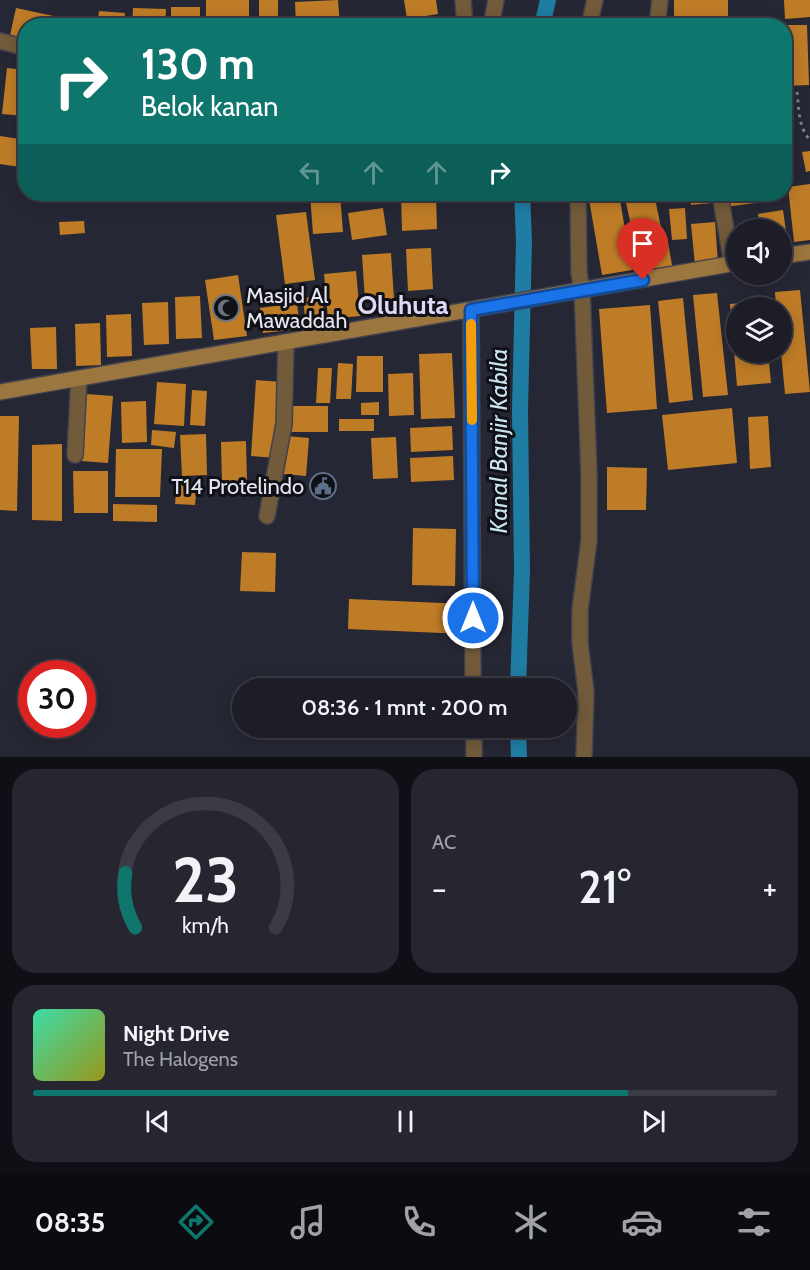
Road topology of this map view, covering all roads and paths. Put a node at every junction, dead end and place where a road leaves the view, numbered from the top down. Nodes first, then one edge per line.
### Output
1 (463, 0) edge
2 (496, 0) edge
3 (595, 0) edge
4 (660, 0) edge
5 (464, 18) edge
6 (493, 18) edge
7 (591, 18) edge
8 (658, 18) edge
9 (0, 40) edge
10 (18, 46) edge
11 (797, 92) dead end
12 (810, 140) edge
13 (578, 201) edge
14 (721, 201) edge
15 (726, 224) edge
16 (810, 252) edge
17 (792, 255) edge
18 (726, 265) edge
19 (577, 290) junction
20 (475, 310) junction
21 (286, 342) junction
22 (80, 378) junction
23 (0, 392) edge
24 (75, 455) dead end
25 (267, 516) dead end
26 (473, 678) edge
27 (474, 738) edge
28 (474, 757) edge
29 (584, 757) edge

1 - 5 street
2 - 6 street
3 - 7 street
4 - 8 street
9 - 10 street
11 - 12 path
13 - 19 street
14 - 15 street
16 - 17 main road
18 - 19 main road
19 - 20 main road
19 - 29 street
20 - 21 main road
20 - 26 street
21 - 22 main road
21 - 25 street
22 - 23 main road
22 - 24 street
27 - 28 street

